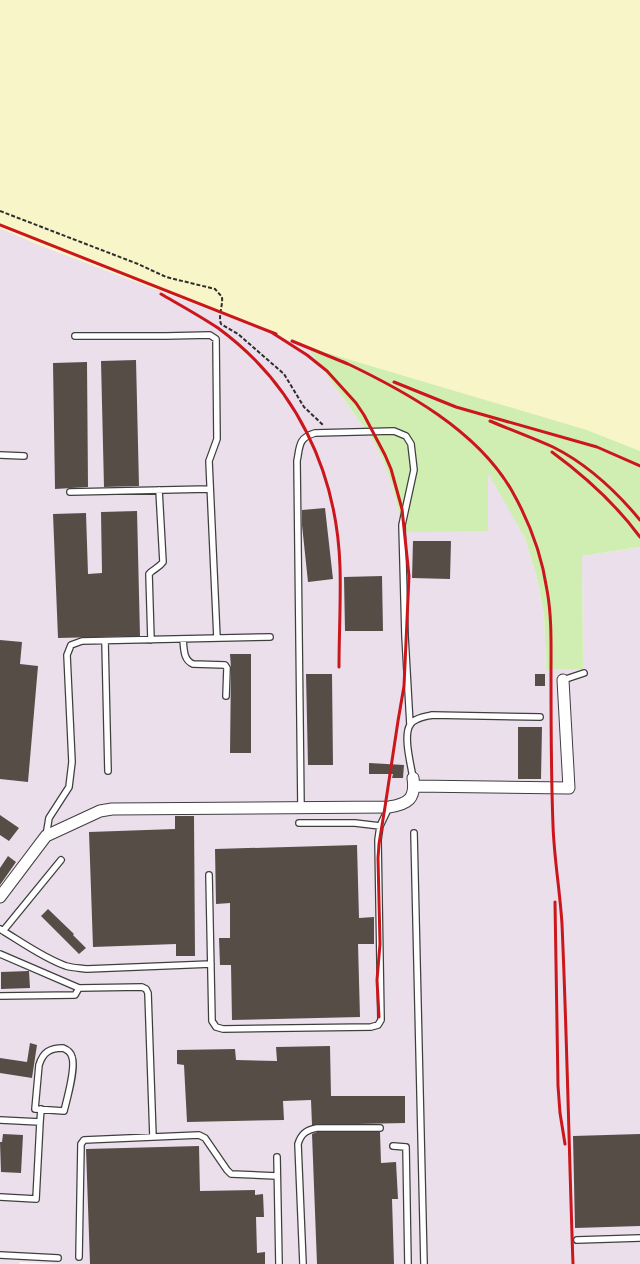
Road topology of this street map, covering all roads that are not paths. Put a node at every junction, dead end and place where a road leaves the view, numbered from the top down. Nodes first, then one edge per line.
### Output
1 (75, 336) dead end
2 (0, 455) edge
3 (24, 456) dead end
4 (209, 489) junction
5 (159, 490) junction
6 (70, 492) dead end
7 (270, 637) dead end
8 (217, 638) junction
9 (183, 639) junction
10 (150, 640) junction
11 (105, 641) junction
12 (584, 673) dead end
13 (563, 680) joint
14 (226, 696) dead end
15 (540, 717) dead end
16 (410, 725) junction
17 (108, 771) dead end
18 (414, 782) junction
19 (389, 807) junction
20 (301, 808) junction
21 (299, 823) dead end
22 (380, 826) junction
23 (414, 833) dead end
24 (46, 836) junction
25 (61, 860) dead end
26 (209, 875) dead end
27 (0, 897) edge
28 (2, 930) edge
29 (0, 954) edge
30 (211, 964) junction
31 (79, 988) junction
32 (0, 996) edge
33 (41, 1109) junction
34 (0, 1120) edge
35 (40, 1122) junction
36 (380, 1128) dead end
37 (153, 1137) junction
38 (393, 1146) dead end
39 (276, 1156) dead end
40 (277, 1176) junction
41 (0, 1197) edge
42 (640, 1238) edge
43 (577, 1240) dead end
44 (0, 1255) edge
45 (79, 1257) dead end
46 (58, 1258) dead end
47 (279, 1264) edge
48 (303, 1264) edge
49 (408, 1264) edge
50 (424, 1264) edge

1 - 4 lane
2 - 3 lane
4 - 5 lane
4 - 8 lane
5 - 6 lane
5 - 10 lane
7 - 8 lane
8 - 9 lane
9 - 10 lane
9 - 14 lane
10 - 11 lane
11 - 17 lane
11 - 24 lane
12 - 13 lane
13 - 18 street
15 - 16 lane
16 - 18 lane
16 - 20 lane
18 - 19 street
19 - 20 street
19 - 22 lane
20 - 24 street
21 - 22 lane
22 - 30 lane
23 - 50 lane
24 - 27 street
25 - 28 lane
26 - 30 lane
28 - 30 lane
29 - 31 lane
31 - 32 lane
31 - 37 lane
33 - 33 lane
33 - 35 lane
34 - 35 lane
35 - 41 lane
36 - 48 lane
37 - 40 lane
37 - 45 lane
38 - 49 lane
39 - 40 lane
40 - 47 lane
42 - 43 lane
44 - 46 lane

